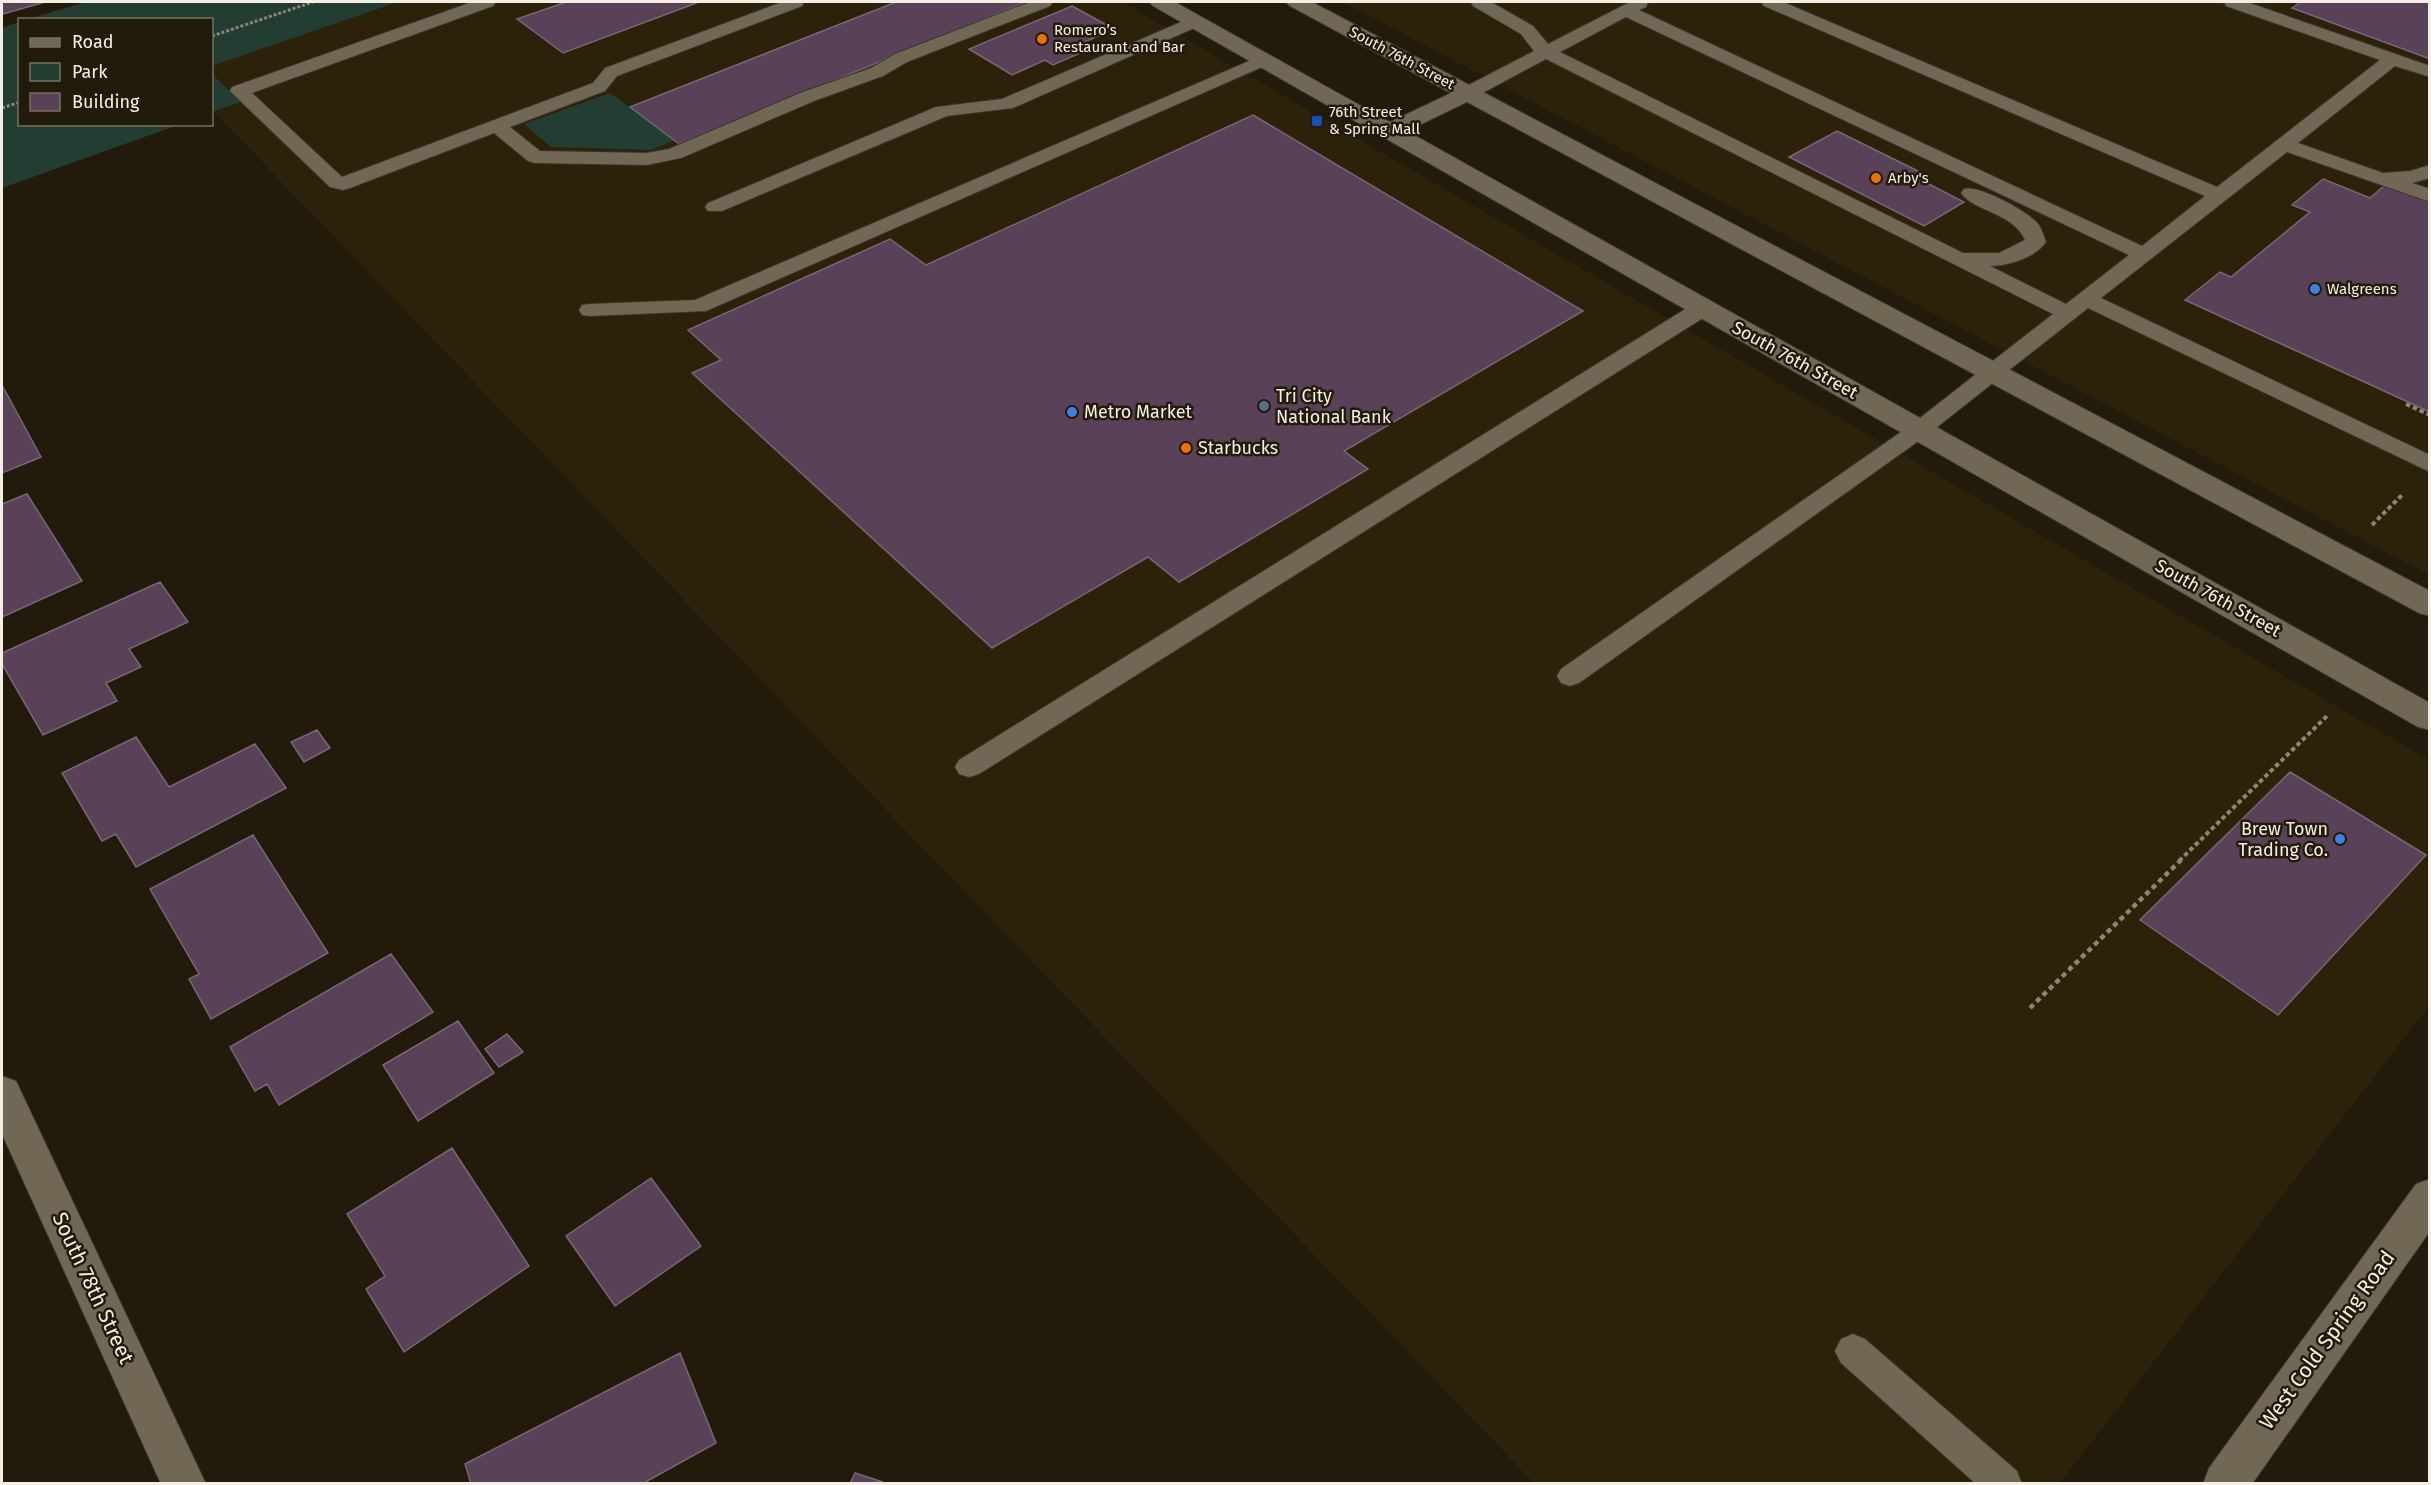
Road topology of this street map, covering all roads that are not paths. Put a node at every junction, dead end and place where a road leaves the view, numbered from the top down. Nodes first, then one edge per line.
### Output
1 (487, 2) edge
2 (796, 2) edge
3 (1044, 2) edge
4 (1161, 2) edge
5 (1297, 2) edge
6 (1479, 2) edge
7 (1644, 2) edge
8 (1770, 2) edge
9 (2232, 2) edge
10 (2259, 5) edge
11 (1626, 11) junction
12 (1195, 21) junction
13 (1546, 52) junction
14 (2393, 59) junction
15 (1263, 60) junction
16 (2430, 72) edge
17 (1468, 93) junction
18 (1861, 122) junction
19 (496, 126) junction
20 (1390, 131) junction
21 (2284, 144) junction
22 (2430, 171) edge
23 (2379, 177) junction
24 (2218, 195) junction
25 (2430, 196) edge
26 (715, 207) dead end
27 (2143, 254) junction
28 (1953, 256) junction
29 (2085, 299) junction
30 (1703, 308) junction
31 (590, 310) dead end
32 (2067, 313) junction
33 (1992, 372) junction
34 (1919, 430) junction
35 (2430, 465) edge
36 (2430, 605) edge
37 (1570, 676) dead end
38 (2430, 718) edge
39 (969, 767) dead end
40 (2, 1093) edge
41 (2430, 1197) edge
42 (1853, 1350) dead end
43 (184, 1484) edge
44 (2004, 1484) edge
45 (2225, 1484) edge

1 - 19 lane
2 - 19 lane
3 - 19 lane
4 - 12 main road, South 76th Street
5 - 17 main road, South 76th Street
6 - 13 lane
7 - 11 lane
8 - 24 lane
9 - 10 lane
10 - 14 lane
11 - 13 lane
11 - 18 lane
12 - 15 main road, South 76th Street
12 - 26 lane
13 - 17 lane
13 - 28 lane
14 - 16 lane
14 - 21 lane
15 - 20 main road, South 76th Street
15 - 31 lane
17 - 20 main road
17 - 33 main road, South 76th Street
18 - 27 lane
18 - 28 lane
20 - 30 main road, South 76th Street
21 - 23 lane
21 - 24 lane
22 - 23 lane
23 - 25 lane
24 - 27 lane
27 - 29 lane
28 - 32 lane
29 - 32 lane
29 - 35 lane
30 - 34 main road, South 76th Street
30 - 39 lane
32 - 33 lane
33 - 34 lane
33 - 36 main road, South 76th Street
34 - 37 lane
34 - 38 main road, South 76th Street
40 - 43 main road, South 78th Street
41 - 45 main road, West Cold Spring Road
42 - 44 lane

